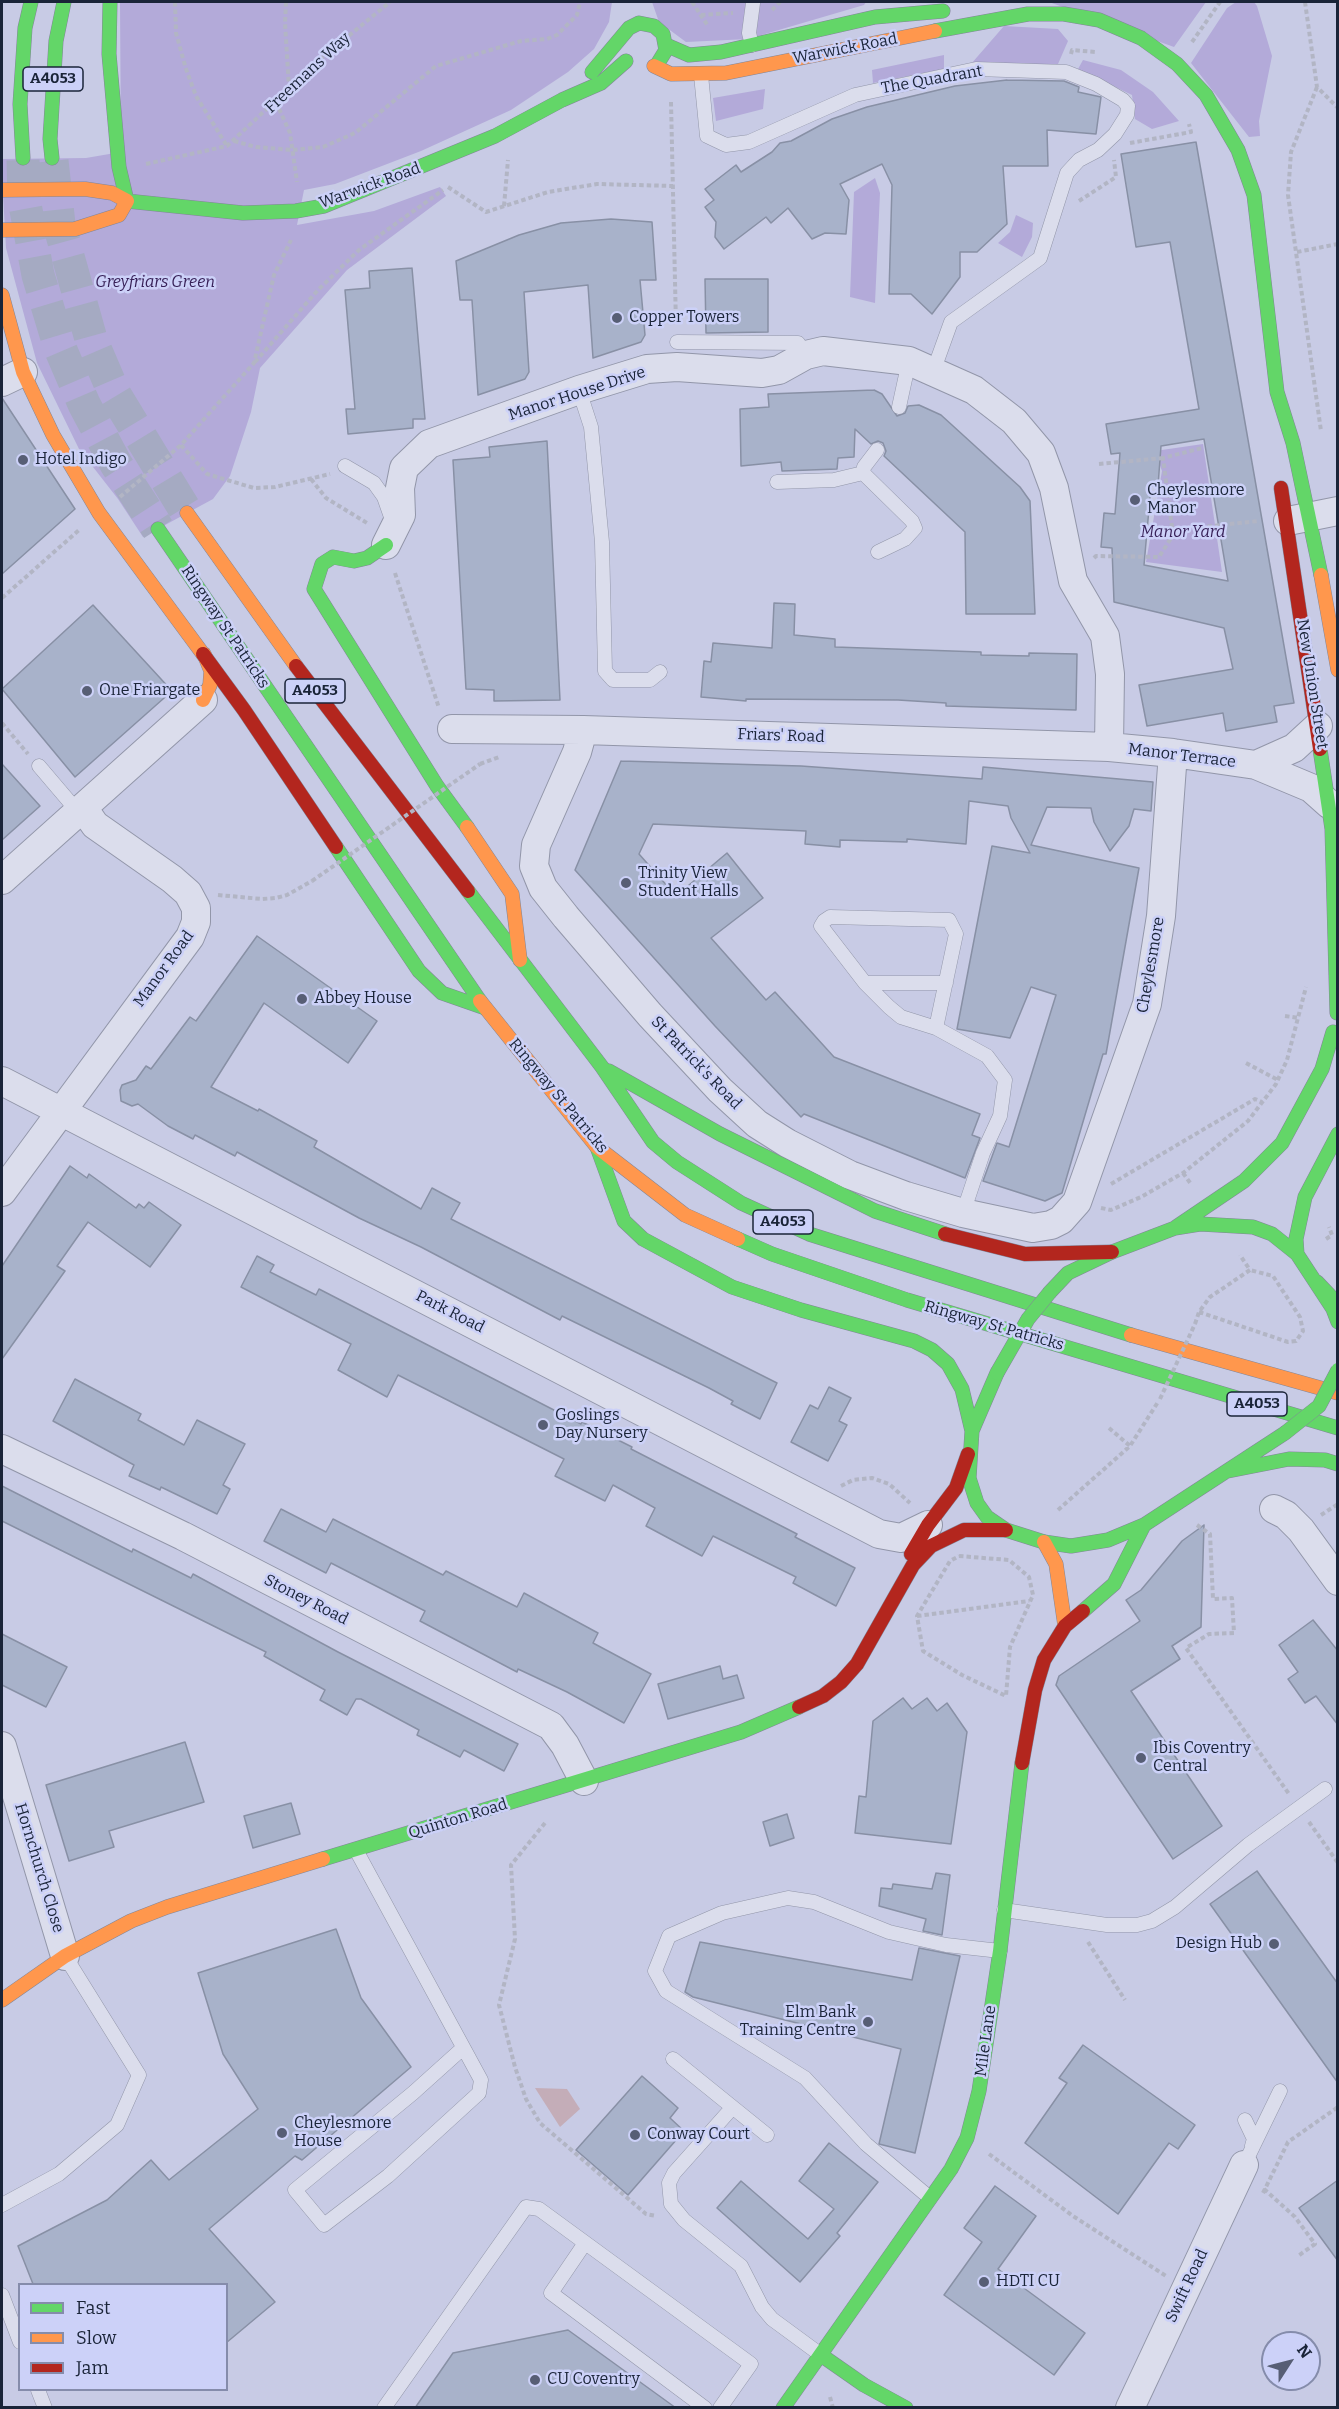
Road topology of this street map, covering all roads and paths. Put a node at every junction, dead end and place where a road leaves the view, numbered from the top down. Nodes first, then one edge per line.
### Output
1 (31, 2) edge
2 (64, 2) edge
3 (110, 2) edge
4 (175, 2) edge
5 (286, 2) edge
6 (390, 2) edge
7 (580, 2) edge
8 (878, 2) edge
9 (1220, 2) edge
10 (1305, 2) edge
11 (753, 3) dead end
12 (648, 8) dead end
13 (626, 12) dead end
14 (875, 17) junction
15 (1002, 17) junction
16 (649, 24) junction
17 (625, 33) junction
18 (666, 45) junction
19 (752, 45) junction
20 (1105, 55) dead end
21 (626, 61) junction
22 (1177, 64) junction
23 (654, 66) junction
24 (1066, 72) junction
25 (701, 75) junction
26 (1317, 87) junction
27 (289, 89) junction
28 (671, 92) dead end
29 (562, 100) junction
30 (276, 102) junction
31 (1338, 108) edge
32 (1189, 120) dead end
33 (234, 141) junction
34 (1124, 145) dead end
35 (227, 147) junction
36 (293, 150) junction
37 (508, 153) dead end
38 (1114, 157) dead end
39 (23, 158) tunnel mouth
40 (52, 158) tunnel mouth
41 (119, 167) junction
42 (453, 178) dead end
43 (673, 186) junction
44 (448, 187) junction
45 (297, 189) dead end
46 (2, 190) edge
47 (127, 201) junction
48 (504, 206) junction
49 (2, 230) edge
50 (1048, 234) junction
51 (293, 236) dead end
52 (1338, 244) edge
53 (1297, 252) junction
54 (2, 295) edge
55 (677, 342) joint
56 (806, 355) junction
57 (254, 363) junction
58 (921, 367) junction
59 (12, 377) edge
60 (579, 390) junction
61 (1277, 392) junction
62 (899, 407) dead end
63 (1278, 439) dead end
64 (1323, 441) dead end
65 (181, 445) junction
66 (1202, 448) dead end
67 (877, 450) dead end
68 (1163, 458) junction
69 (1099, 464) dead end
70 (345, 466) dead end
71 (863, 473) junction
72 (1279, 474) dead end
73 (777, 482) dead end
74 (118, 498) dead end
75 (187, 513) tunnel mouth
76 (1301, 517) edge
77 (86, 524) dead end
78 (158, 529) tunnel mouth
79 (1173, 535) junction
80 (390, 539) junction
81 (878, 552) dead end
82 (1092, 560) dead end
83 (2, 598) edge
84 (203, 652) junction
85 (1338, 670) edge
86 (660, 672) dead end
87 (203, 700) junction
88 (244, 710) junction
89 (2, 723) edge
90 (1318, 726) junction
91 (452, 729) joint
92 (583, 730) junction
93 (1109, 747) junction
94 (1173, 753) junction
95 (480, 764) dead end
96 (1256, 765) junction
97 (39, 766) joint
98 (1329, 804) junction
99 (86, 806) junction
100 (2, 880) edge
101 (188, 893) junction
102 (520, 962) junction
103 (866, 983) junction
104 (946, 983) junction
105 (485, 1008) junction
106 (1337, 1013) edge
107 (1285, 1016) dead end
108 (1299, 1018) dead end
109 (936, 1028) junction
110 (1335, 1039) edge
111 (1246, 1063) dead end
112 (602, 1067) junction
113 (2, 1081) edge
114 (1262, 1102) junction
115 (60, 1112) junction
116 (1338, 1134) edge
117 (597, 1147) junction
118 (1106, 1187) dead end
119 (2, 1192) edge
120 (1101, 1208) dead end
121 (963, 1213) junction
122 (1051, 1225) joint
123 (1175, 1228) junction
124 (1112, 1252) junction
125 (1297, 1254) junction
126 (1250, 1270) dead end
127 (1241, 1276) dead end
128 (1317, 1282) junction
129 (1338, 1304) edge
130 (1199, 1312) junction
131 (1338, 1322) edge
132 (1338, 1370) edge
133 (1338, 1393) edge
134 (1109, 1428) dead end
135 (1338, 1428) edge
136 (972, 1431) junction
137 (1130, 1446) junction
138 (2, 1449) edge
139 (969, 1449) junction
140 (1338, 1464) edge
141 (1227, 1471) junction
142 (820, 1502) junction
143 (1274, 1509) dead end
144 (1058, 1510) dead end
145 (921, 1517) junction
146 (1206, 1519) dead end
147 (1144, 1525) junction
148 (1006, 1530) junction
149 (900, 1538) joint
150 (1044, 1542) junction
151 (1009, 1560) dead end
152 (1338, 1581) edge
153 (1029, 1601) junction
154 (888, 1611) junction
155 (1065, 1626) junction
156 (1010, 1647) dead end
157 (1006, 1696) dead end
158 (2, 1746) edge
159 (584, 1781) junction
160 (1325, 1789) dead end
161 (1299, 1808) junction
162 (548, 1820) dead end
163 (356, 1850) junction
164 (1338, 1863) edge
165 (1004, 1910) junction
166 (1074, 1921) junction
167 (1000, 1952) junction
168 (65, 1956) junction
169 (2, 2000) edge
170 (1125, 2000) dead end
171 (463, 2048) junction
172 (673, 2059) dead end
173 (1280, 2091) dead end
174 (1338, 2107) edge
175 (732, 2108) junction
176 (1245, 2120) dead end
177 (767, 2135) dead end
178 (967, 2138) junction
179 (1248, 2158) junction
180 (1264, 2189) junction
181 (930, 2198) junction
182 (1259, 2200) dead end
183 (2, 2205) edge
184 (684, 2220) junction
185 (585, 2243) junction
186 (1298, 2256) dead end
187 (1186, 2289) junction
188 (2, 2295) edge
189 (18, 2337) edge
190 (821, 2355) junction
191 (38, 2391) edge
192 (45, 2408) edge
193 (384, 2408) edge
194 (705, 2408) edge
195 (720, 2408) edge
196 (783, 2408) edge
197 (906, 2408) edge
198 (1130, 2408) edge

1 - 39 main road, A4053
2 - 40 main road, A4053
3 - 41 main road
4 - 35 path
5 - 27 path
6 - 27 path, Freemans Way
7 - 36 path
8 - 14 lane
9 - 22 path
10 - 26 path
11 - 19 lane
12 - 16 main road
13 - 17 main road
14 - 15 main road, Warwick Road
14 - 19 main road, Warwick Road
15 - 22 main road, Warwick Road
15 - 25 main road, Warwick Road
16 - 17 main road
16 - 18 main road
17 - 21 main road
17 - 29 main road, Warwick Road
18 - 19 main road, Warwick Road
18 - 23 main road
20 - 24 path
21 - 23 main road, Warwick Road
21 - 29 main road, Warwick Road
22 - 61 main road, New Union Street
23 - 25 main road, Warwick Road
24 - 25 lane, The Quadrant
24 - 50 lane, The Quadrant
26 - 31 path
26 - 53 path
27 - 30 path, Freemans Way
28 - 43 path
29 - 47 main road, Warwick Road
30 - 33 path, Freemans Way
30 - 36 path
32 - 34 path
33 - 35 path, Freemans Way
33 - 36 path
35 - 41 path
36 - 45 path
37 - 48 path
38 - 50 path
41 - 47 main road
42 - 44 path
43 - 48 path
43 - 55 path
44 - 48 path
44 - 57 path
46 - 47 main road, Warwick Road
47 - 49 main road
50 - 58 lane, The Quadrant
51 - 57 path
52 - 53 path
53 - 64 path
54 - 59 main road
55 - 56 lane
56 - 58 street, Manor House Drive
56 - 60 street, Manor House Drive
57 - 65 path
58 - 62 lane, The Quadrant
58 - 93 street, Manor House Drive
59 - 84 main road
60 - 80 street, Manor House Drive
60 - 86 lane
61 - 63 main road, New Union Street
61 - 76 main road, New Union Street
65 - 74 path
65 - 80 path
66 - 68 path
67 - 71 lane
68 - 69 path
68 - 79 path
70 - 80 lane
71 - 73 lane
71 - 81 lane
72 - 76 main road, New Union Street
75 - 102 main road, Ringway St Patricks / A4053
76 - 79 path
76 - 85 main road, New Union Street
76 - 90 main road, New Union Street
77 - 83 path
78 - 105 main road, Ringway St Patricks / A4053
79 - 82 path
80 - 91 path
80 - 102 main road
84 - 87 main road
84 - 88 main road
87 - 88 main road
87 - 99 street
88 - 105 main road
89 - 97 path
90 - 96 street, Manor Terrace
90 - 98 main road, New Union Street
91 - 92 street, Friars' Road
92 - 93 street, Friars' Road
92 - 121 street, St Patrick's Road
93 - 94 street, Manor Terrace
94 - 96 street, Manor Terrace
94 - 122 street, Cheylesmore
95 - 101 path, bridge
96 - 98 street, Manor Terrace
97 - 99 lane
98 - 106 main road, New Union Street
99 - 100 street
99 - 101 street
101 - 115 street, Manor Road
102 - 112 main road, Ringway St Patricks / A4053
103 - 104 lane
103 - 104 lane
103 - 109 lane
104 - 109 lane
105 - 117 main road, Ringway St Patricks / A4053
106 - 110 main road, New Union Street
107 - 108 path
109 - 121 lane
110 - 123 main road
111 - 114 path
112 - 124 main road
112 - 133 main road, Ringway St Patricks / A4053
113 - 115 street, Park Road
114 - 118 path
114 - 120 path
115 - 119 street, Manor Road
115 - 142 street, Park Road
116 - 125 main road
117 - 135 main road, Ringway St Patricks / A4053
117 - 136 main road
121 - 122 street, St Patrick's Road
123 - 124 main road
123 - 125 main road
124 - 136 main road, bridge
125 - 128 main road
126 - 130 path
127 - 130 path
128 - 129 main road
128 - 131 main road
130 - 137 path, bridge
132 - 141 main road, bridge
134 - 137 path
136 - 139 main road
137 - 144 path
138 - 159 street, Stoney Road
139 - 145 main road, Quinton Road
139 - 148 main road
140 - 141 main road
141 - 147 main road
142 - 145 path
142 - 149 street, Park Road
143 - 152 street
145 - 149 street, Quinton Road
145 - 154 main road, Quinton Road
146 - 161 path
147 - 150 main road
147 - 155 main road, Mile Lane
148 - 150 main road
148 - 154 main road, Quinton Road
150 - 155 main road
151 - 153 path
153 - 156 path
153 - 157 path
154 - 159 main road, Quinton Road
155 - 165 main road, Mile Lane
158 - 168 street, Hornchurch Close
159 - 163 main road, Quinton Road
160 - 161 lane
161 - 164 path
161 - 166 lane
162 - 184 path
163 - 168 main road, Quinton Road
163 - 171 lane
165 - 166 lane
165 - 167 main road, Mile Lane
166 - 170 path
167 - 178 main road, Mile Lane
167 - 181 lane
168 - 169 main road, Quinton Road
168 - 183 lane
171 - 171 lane
172 - 175 lane
173 - 179 lane
174 - 180 path
175 - 177 lane
175 - 184 lane
176 - 179 lane
178 - 181 main road, Mile Lane
178 - 187 path
179 - 180 path
179 - 187 street, Swift Road
180 - 182 path
180 - 186 path
181 - 190 main road, Mile Lane
184 - 190 lane
185 - 193 lane
185 - 194 lane
185 - 195 lane
187 - 198 street, Swift Road
188 - 189 lane
190 - 196 main road, Mile Lane
190 - 197 main road
191 - 192 lane

